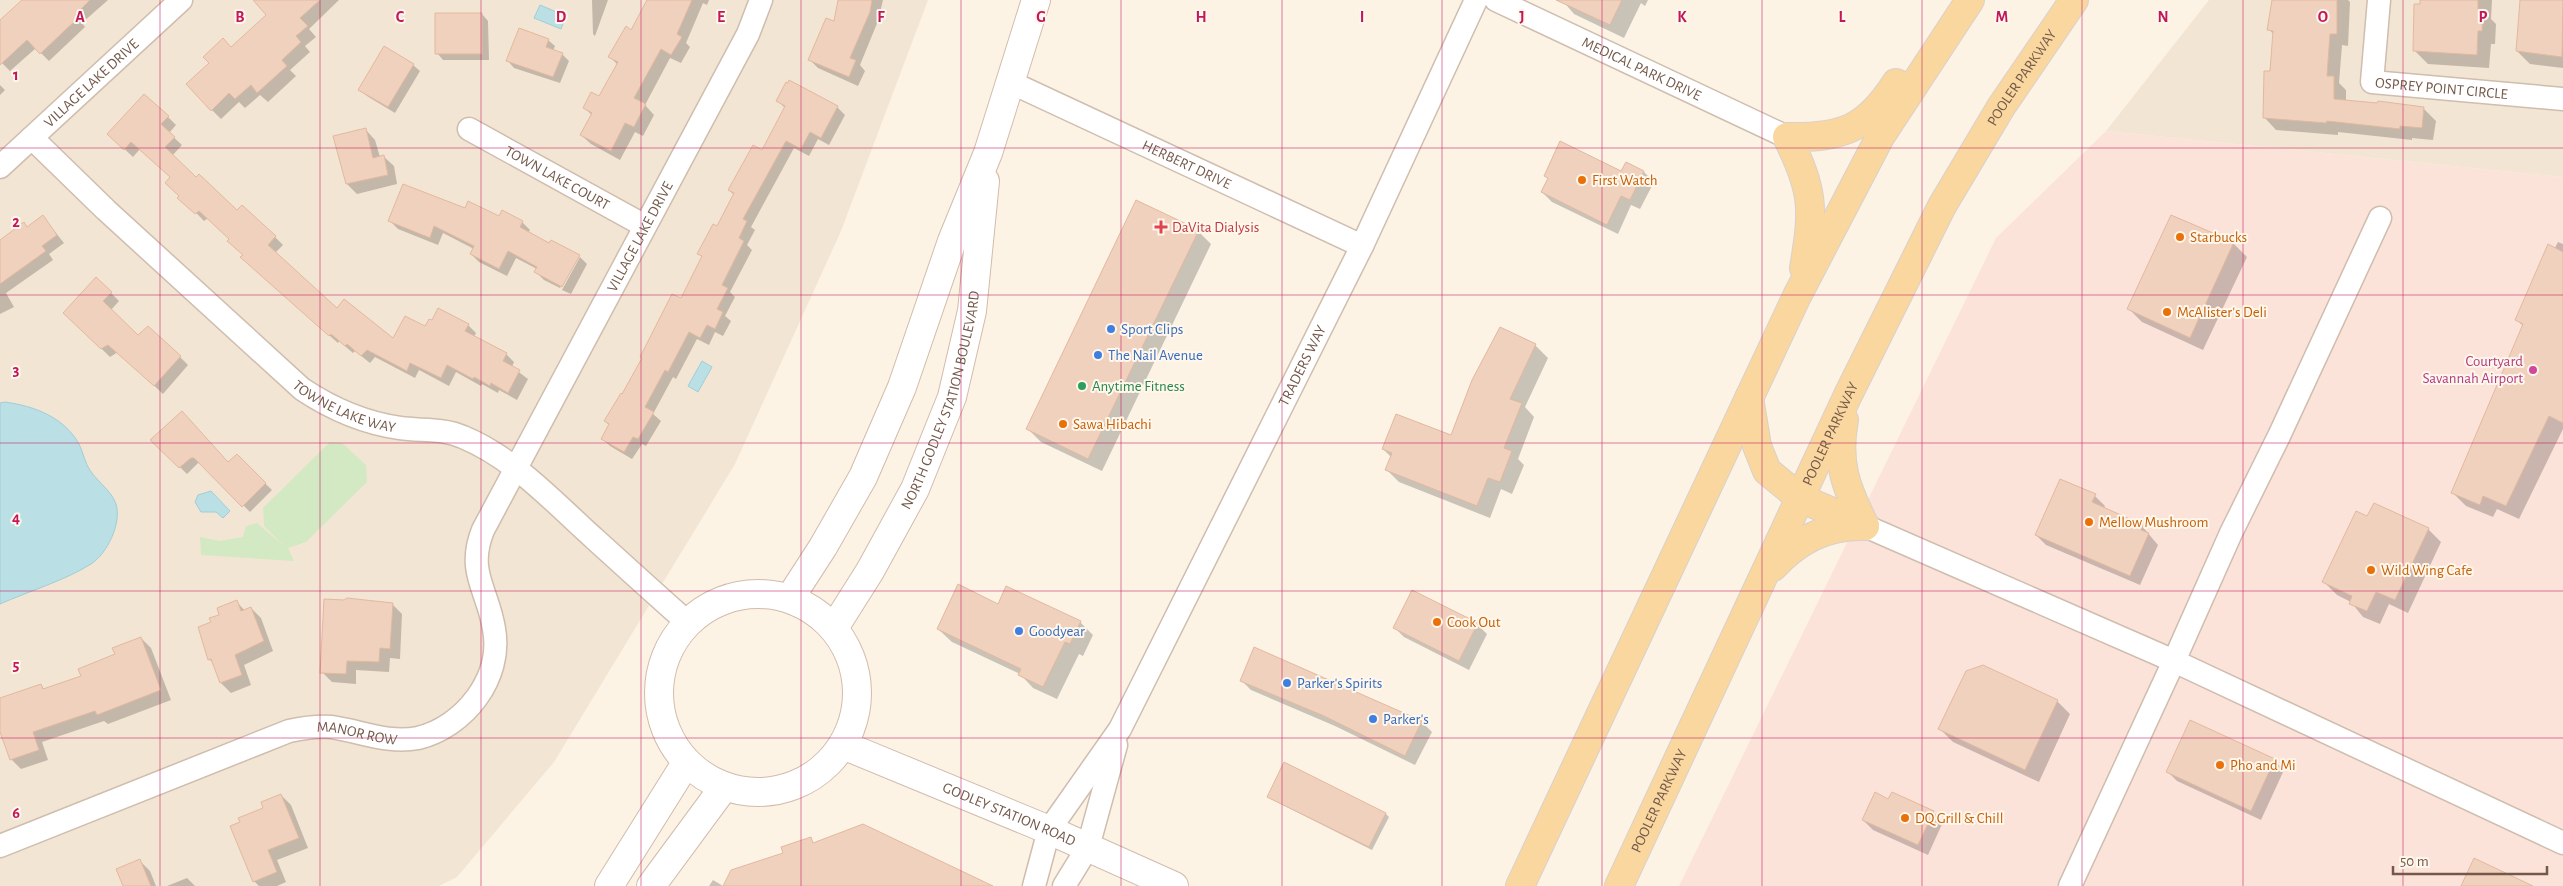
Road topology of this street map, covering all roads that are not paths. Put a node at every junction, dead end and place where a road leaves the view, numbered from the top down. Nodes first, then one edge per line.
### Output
1 (181, 0) edge
2 (761, 0) edge
3 (1476, 0) edge
4 (1496, 0) edge
5 (1961, 0) edge
6 (1970, 0) edge
7 (2074, 0) edge
8 (2379, 0) edge
9 (1035, 1) edge
10 (1010, 82) junction
11 (2563, 99) edge
12 (469, 130) dead end
13 (1787, 137) junction
14 (32, 138) junction
15 (988, 153) junction
16 (0, 167) edge
17 (2380, 218) dead end
18 (645, 226) junction
19 (1362, 246) junction
20 (1797, 296) junction
21 (1848, 395) junction
22 (1749, 398) junction
23 (516, 470) junction
24 (1800, 498) junction
25 (1865, 526) junction
26 (1761, 582) junction
27 (790, 598) junction
28 (687, 622) junction
29 (834, 628) junction
30 (2174, 661) junction
31 (1120, 729) junction
32 (843, 744) junction
33 (686, 763) junction
34 (724, 787) junction
35 (1049, 830) junction
36 (2563, 843) edge
37 (0, 846) edge
38 (1088, 847) junction
39 (610, 886) edge
40 (651, 886) edge
41 (1034, 886) edge
42 (1064, 886) edge
43 (1174, 886) edge
44 (1520, 886) edge
45 (1619, 886) edge
46 (2070, 886) edge

1 - 14 street, VILLAGE LAKE DRIVE
2 - 18 street, VILLAGE LAKE DRIVE
3 - 19 street, TRADERS WAY
4 - 13 street, MEDICAL PARK DRIVE
5 - 13 main road
6 - 20 main road
7 - 21 main road, POOLER PARKWAY
8 - 11 street, OSPREY POINT CIRCLE
9 - 10 street, NORTH GODLEY STATION BOULEVARD
10 - 15 street, NORTH GODLEY STATION BOULEVARD
10 - 19 street, HERBERT DRIVE
12 - 18 street, TOWN LAKE COURT
13 - 20 main road
14 - 16 street, VILLAGE LAKE DRIVE
14 - 23 street, TOWNE LAKE WAY
15 - 27 street, NORTH GODLEY STATION BOULEVARD
15 - 29 street, NORTH GODLEY STATION BOULEVARD
17 - 30 street
18 - 23 street, VILLAGE LAKE DRIVE
19 - 31 street, TRADERS WAY
20 - 22 main road
21 - 24 main road, POOLER PARKWAY
21 - 25 main road
22 - 24 main road
22 - 44 main road
23 - 28 street, TOWNE LAKE WAY
23 - 37 street, MANOR ROW
24 - 25 main road
24 - 26 main road, POOLER PARKWAY
25 - 26 main road
25 - 30 street
26 - 45 main road, POOLER PARKWAY
27 - 28 street
27 - 29 street
28 - 33 street
29 - 32 street
30 - 36 street
30 - 46 street
31 - 35 street, TRADERS WAY
31 - 38 street, TRADERS WAY
32 - 34 street
32 - 35 street, GODLEY STATION ROAD
33 - 34 street
33 - 39 street
34 - 40 street
35 - 38 street, GODLEY STATION ROAD
35 - 41 street
38 - 42 street, TRADERS WAY
38 - 43 street, GODLEY STATION ROAD

